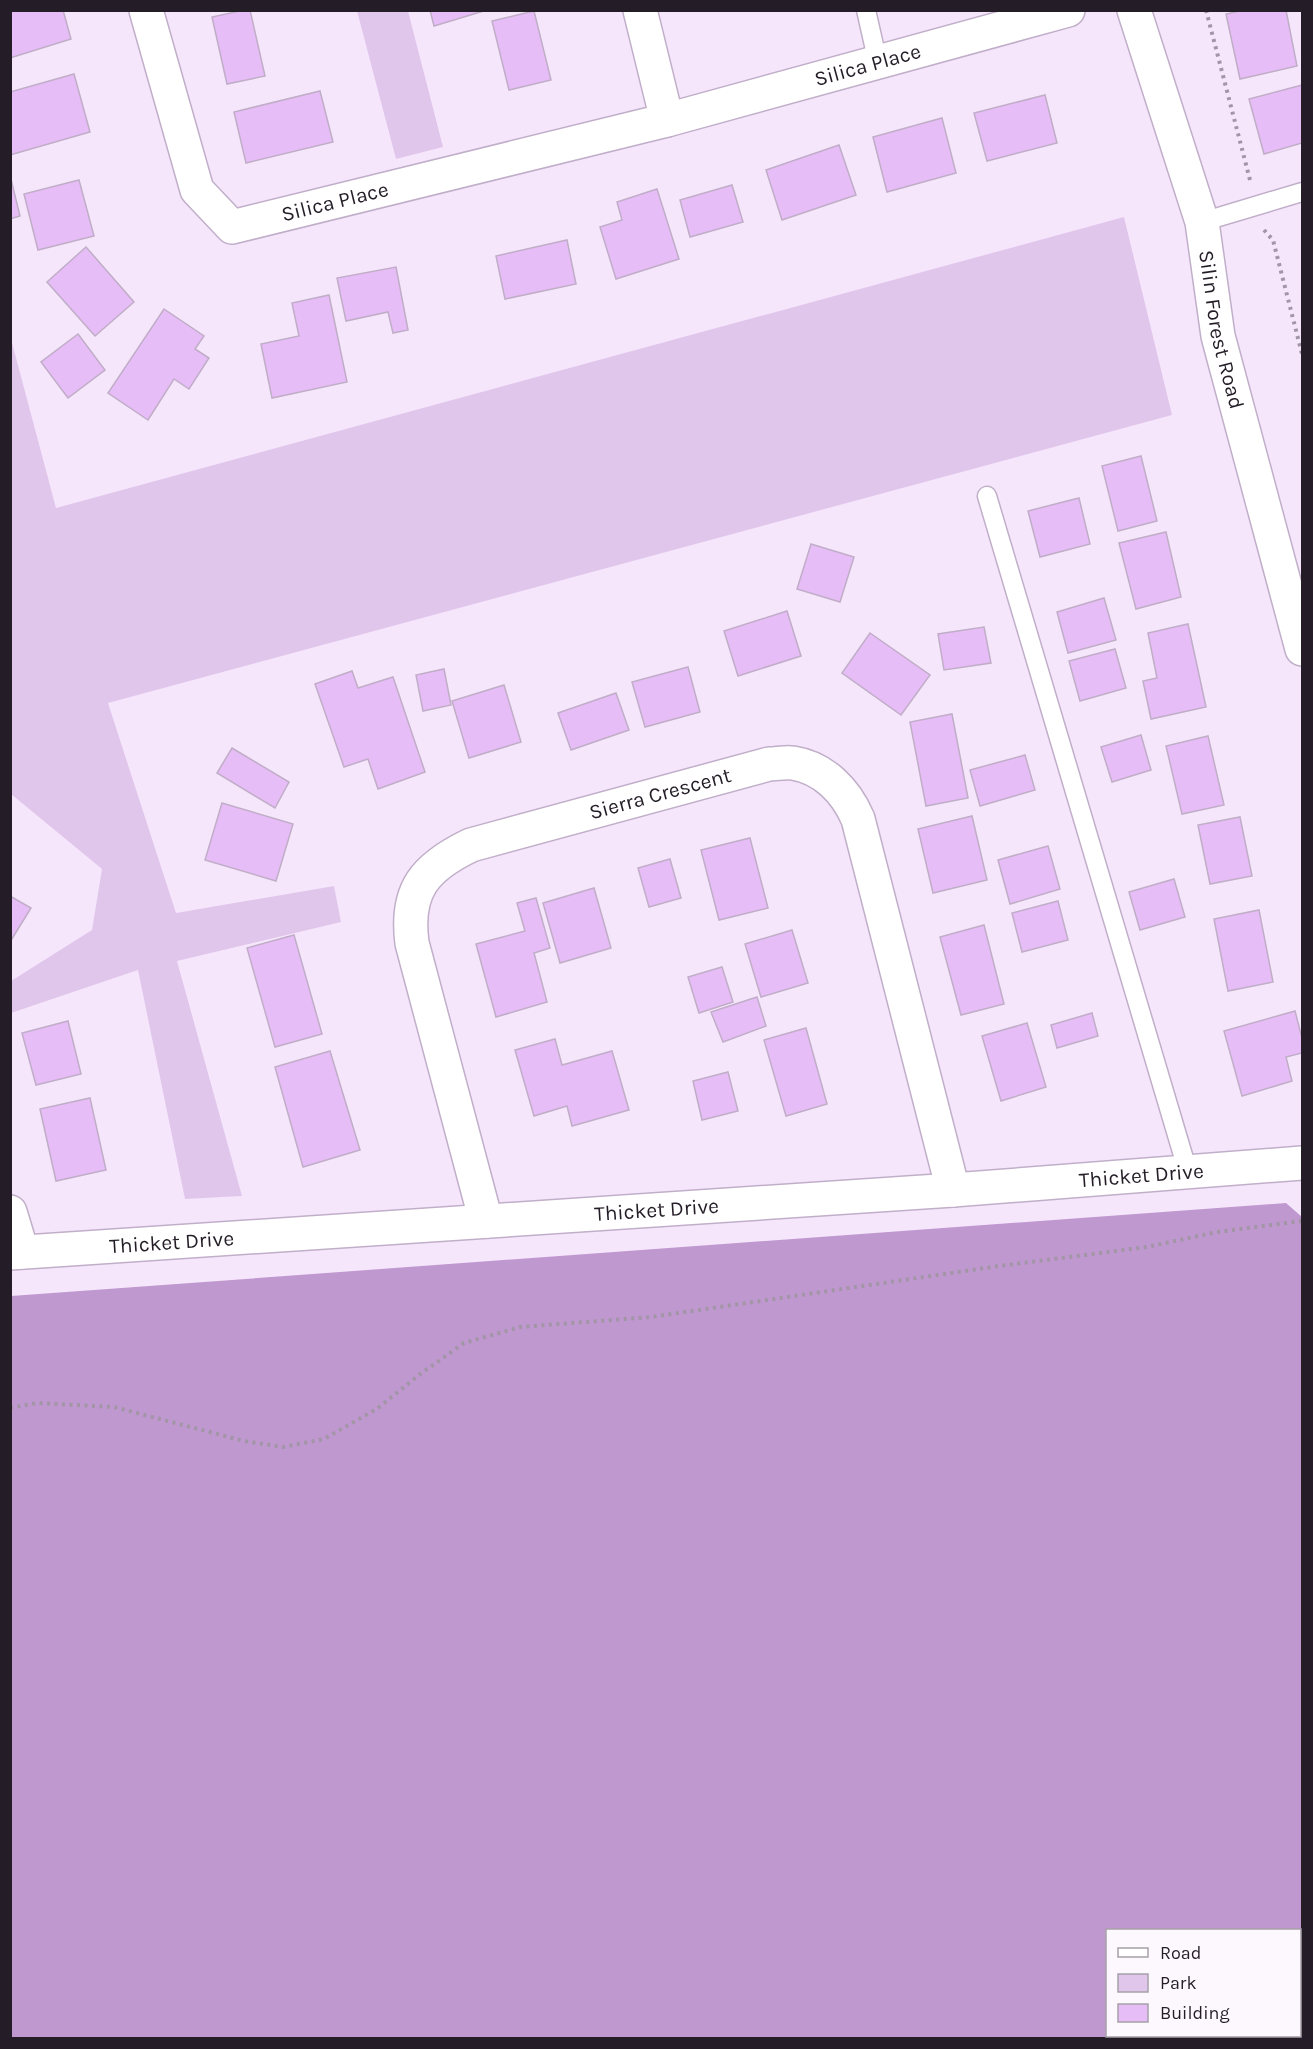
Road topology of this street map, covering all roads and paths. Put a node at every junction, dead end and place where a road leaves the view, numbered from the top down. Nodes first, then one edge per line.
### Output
1 (146, 10) edge
2 (640, 10) edge
3 (866, 10) edge
4 (1068, 10) edge
5 (1134, 10) edge
6 (878, 63) junction
7 (668, 120) junction
8 (1302, 192) edge
9 (1202, 222) junction
10 (987, 496) dead end
11 (1302, 649) edge
12 (1302, 1163) edge
13 (1188, 1172) junction
14 (953, 1190) junction
15 (10, 1212) edge
16 (486, 1221) junction
17 (1302, 1221) edge
18 (16, 1253) edge
19 (10, 1408) edge

1 - 7 street, Silica Place
2 - 7 street
3 - 6 lane
4 - 6 street, Silica Place
5 - 9 street, Silin Forest Road
6 - 7 street, Silica Place
8 - 9 lane
9 - 11 street, Silin Forest Road
10 - 13 lane
12 - 13 street, Thicket Drive
13 - 14 street, Thicket Drive
14 - 16 street, Thicket Drive
14 - 16 street, Sierra Crescent
15 - 18 street
16 - 18 street, Thicket Drive
17 - 19 path

